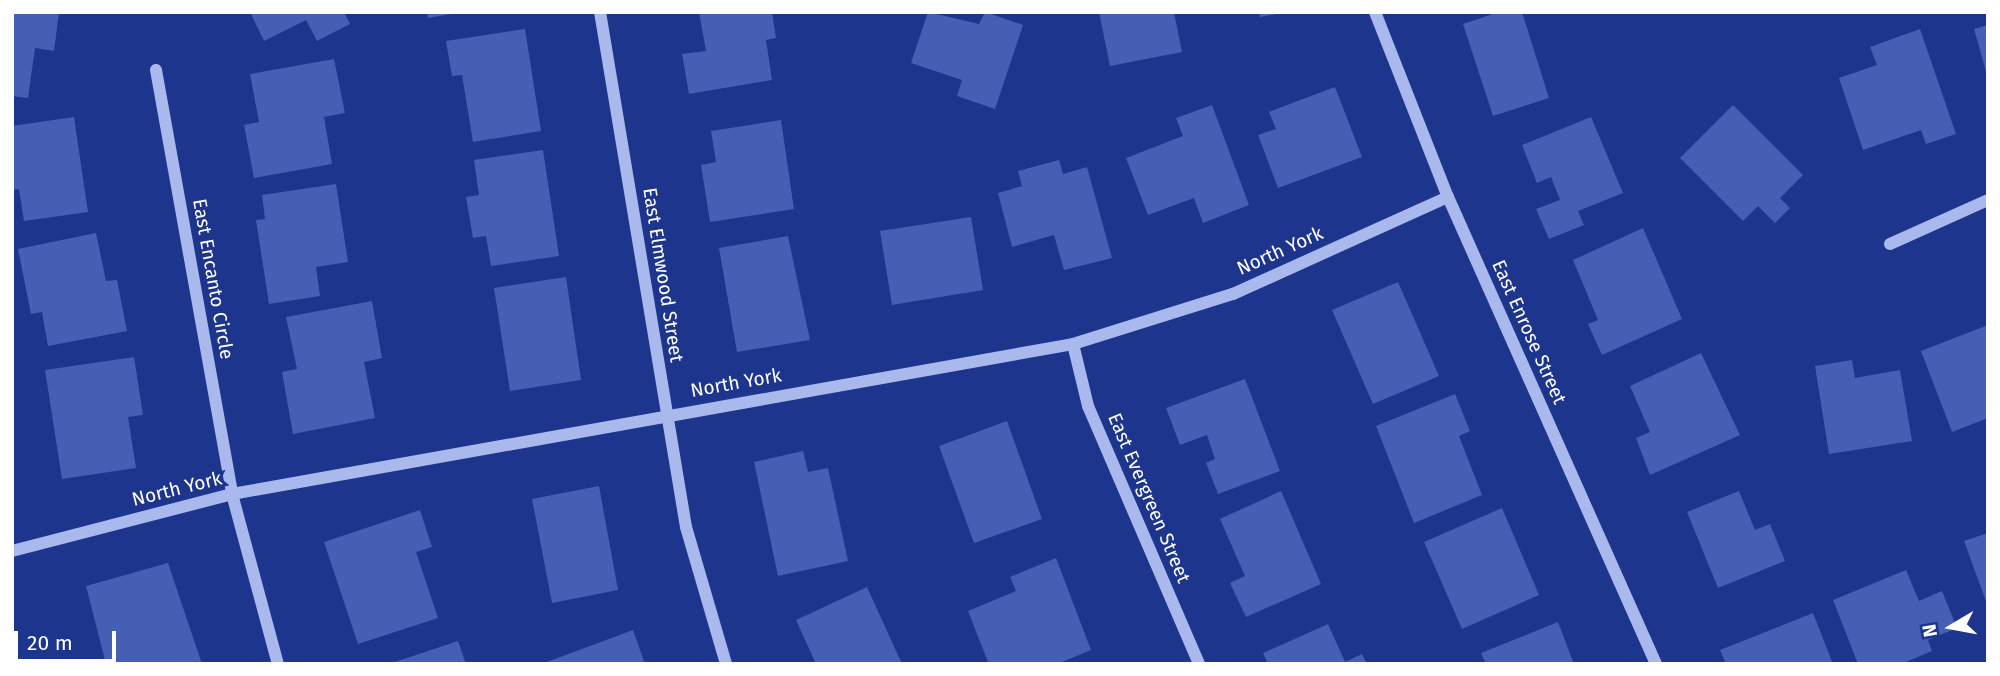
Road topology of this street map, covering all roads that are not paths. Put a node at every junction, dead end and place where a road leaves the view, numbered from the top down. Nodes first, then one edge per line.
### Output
1 (600, 12) edge
2 (1375, 12) edge
3 (156, 70) dead end
4 (1448, 197) junction
5 (1988, 200) edge
6 (1890, 244) dead end
7 (1073, 344) junction
8 (667, 415) junction
9 (232, 494) junction
10 (12, 551) edge
11 (278, 664) edge
12 (726, 664) edge
13 (1199, 664) edge
14 (1656, 664) edge

1 - 8 street, East Elmwood Street
2 - 4 street, East Enrose Street
3 - 9 street, East Encanto Circle
4 - 7 street, North York
4 - 14 street, East Enrose Street
5 - 6 street
7 - 8 street, North York
7 - 13 street, East Evergreen Street
8 - 9 street, North York
8 - 12 street, East Elmwood Street
9 - 10 street, North York
9 - 11 street, East Encanto Circle

